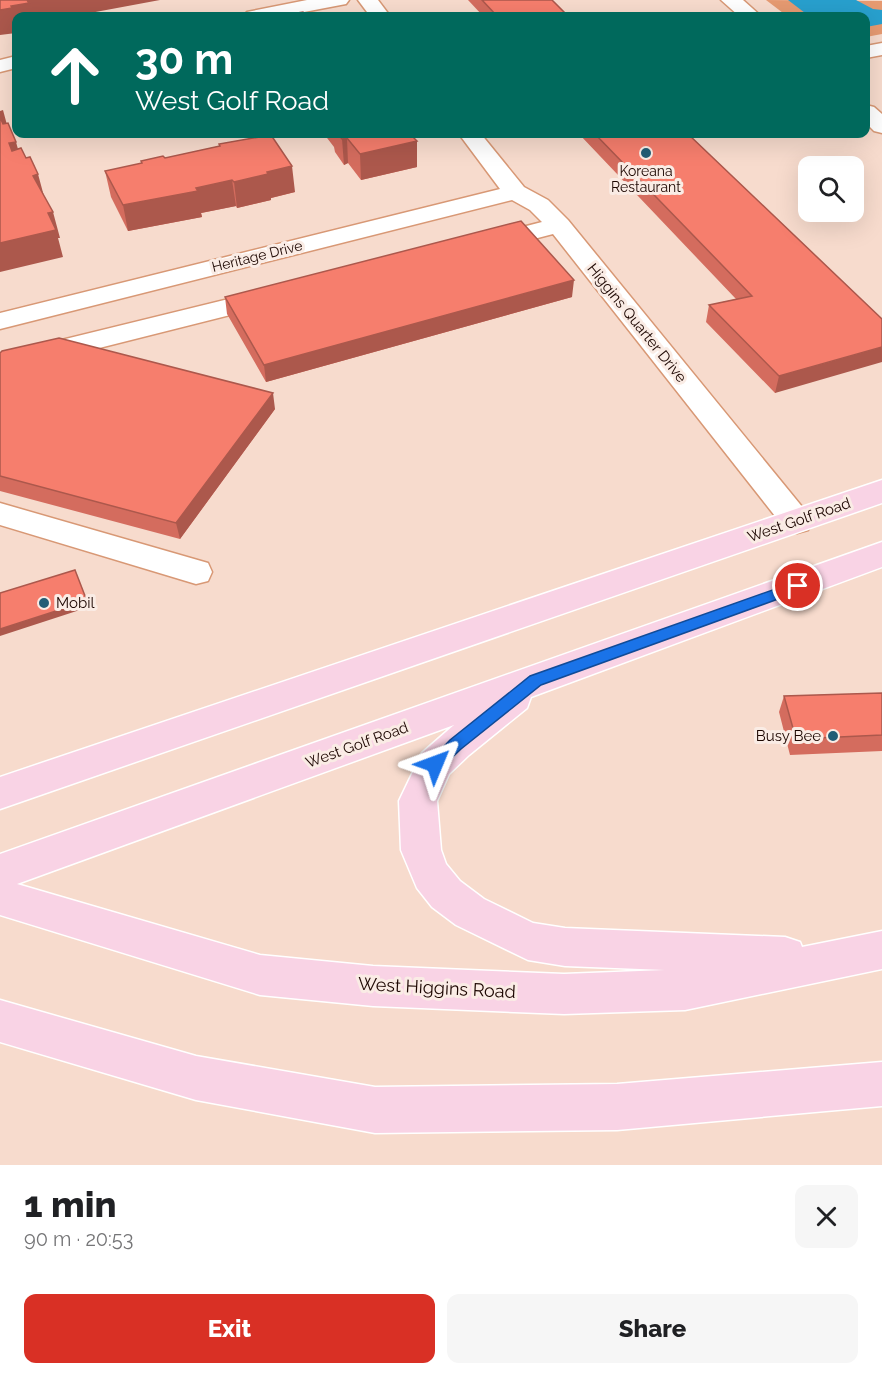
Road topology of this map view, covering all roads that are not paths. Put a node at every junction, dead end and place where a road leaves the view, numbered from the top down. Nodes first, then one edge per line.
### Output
1 (339, 0) edge
2 (368, 0) edge
3 (731, 0) edge
4 (275, 12) edge
5 (378, 12) edge
6 (746, 12) edge
7 (870, 116) edge
8 (882, 126) edge
9 (473, 138) edge
10 (515, 192) junction
11 (559, 225) junction
12 (467, 248) edge
13 (294, 291) edge
14 (0, 321) edge
15 (0, 364) edge
16 (882, 491) edge
17 (0, 514) edge
18 (797, 522) junction
19 (882, 554) edge
20 (196, 572) dead end
21 (535, 681) junction
22 (0, 793) edge
23 (0, 872) edge
24 (0, 897) edge
25 (882, 950) edge
26 (835, 959) junction
27 (0, 1021) edge
28 (882, 1084) edge

1 - 4 street
2 - 5 street
3 - 6 street
7 - 8 street
9 - 10 street, Higgins Quarter Drive
10 - 11 street, Higgins Quarter Drive
10 - 14 street, Heritage Drive
11 - 12 street
11 - 18 street, Higgins Quarter Drive
13 - 15 street
16 - 18 main road, West Golf Road
17 - 20 street
18 - 22 main road, West Golf Road
19 - 21 main road, West Golf Road
21 - 23 main road, West Golf Road
21 - 26 main road
24 - 26 main road, West Higgins Road
25 - 26 main road, West Higgins Road
27 - 28 main road

